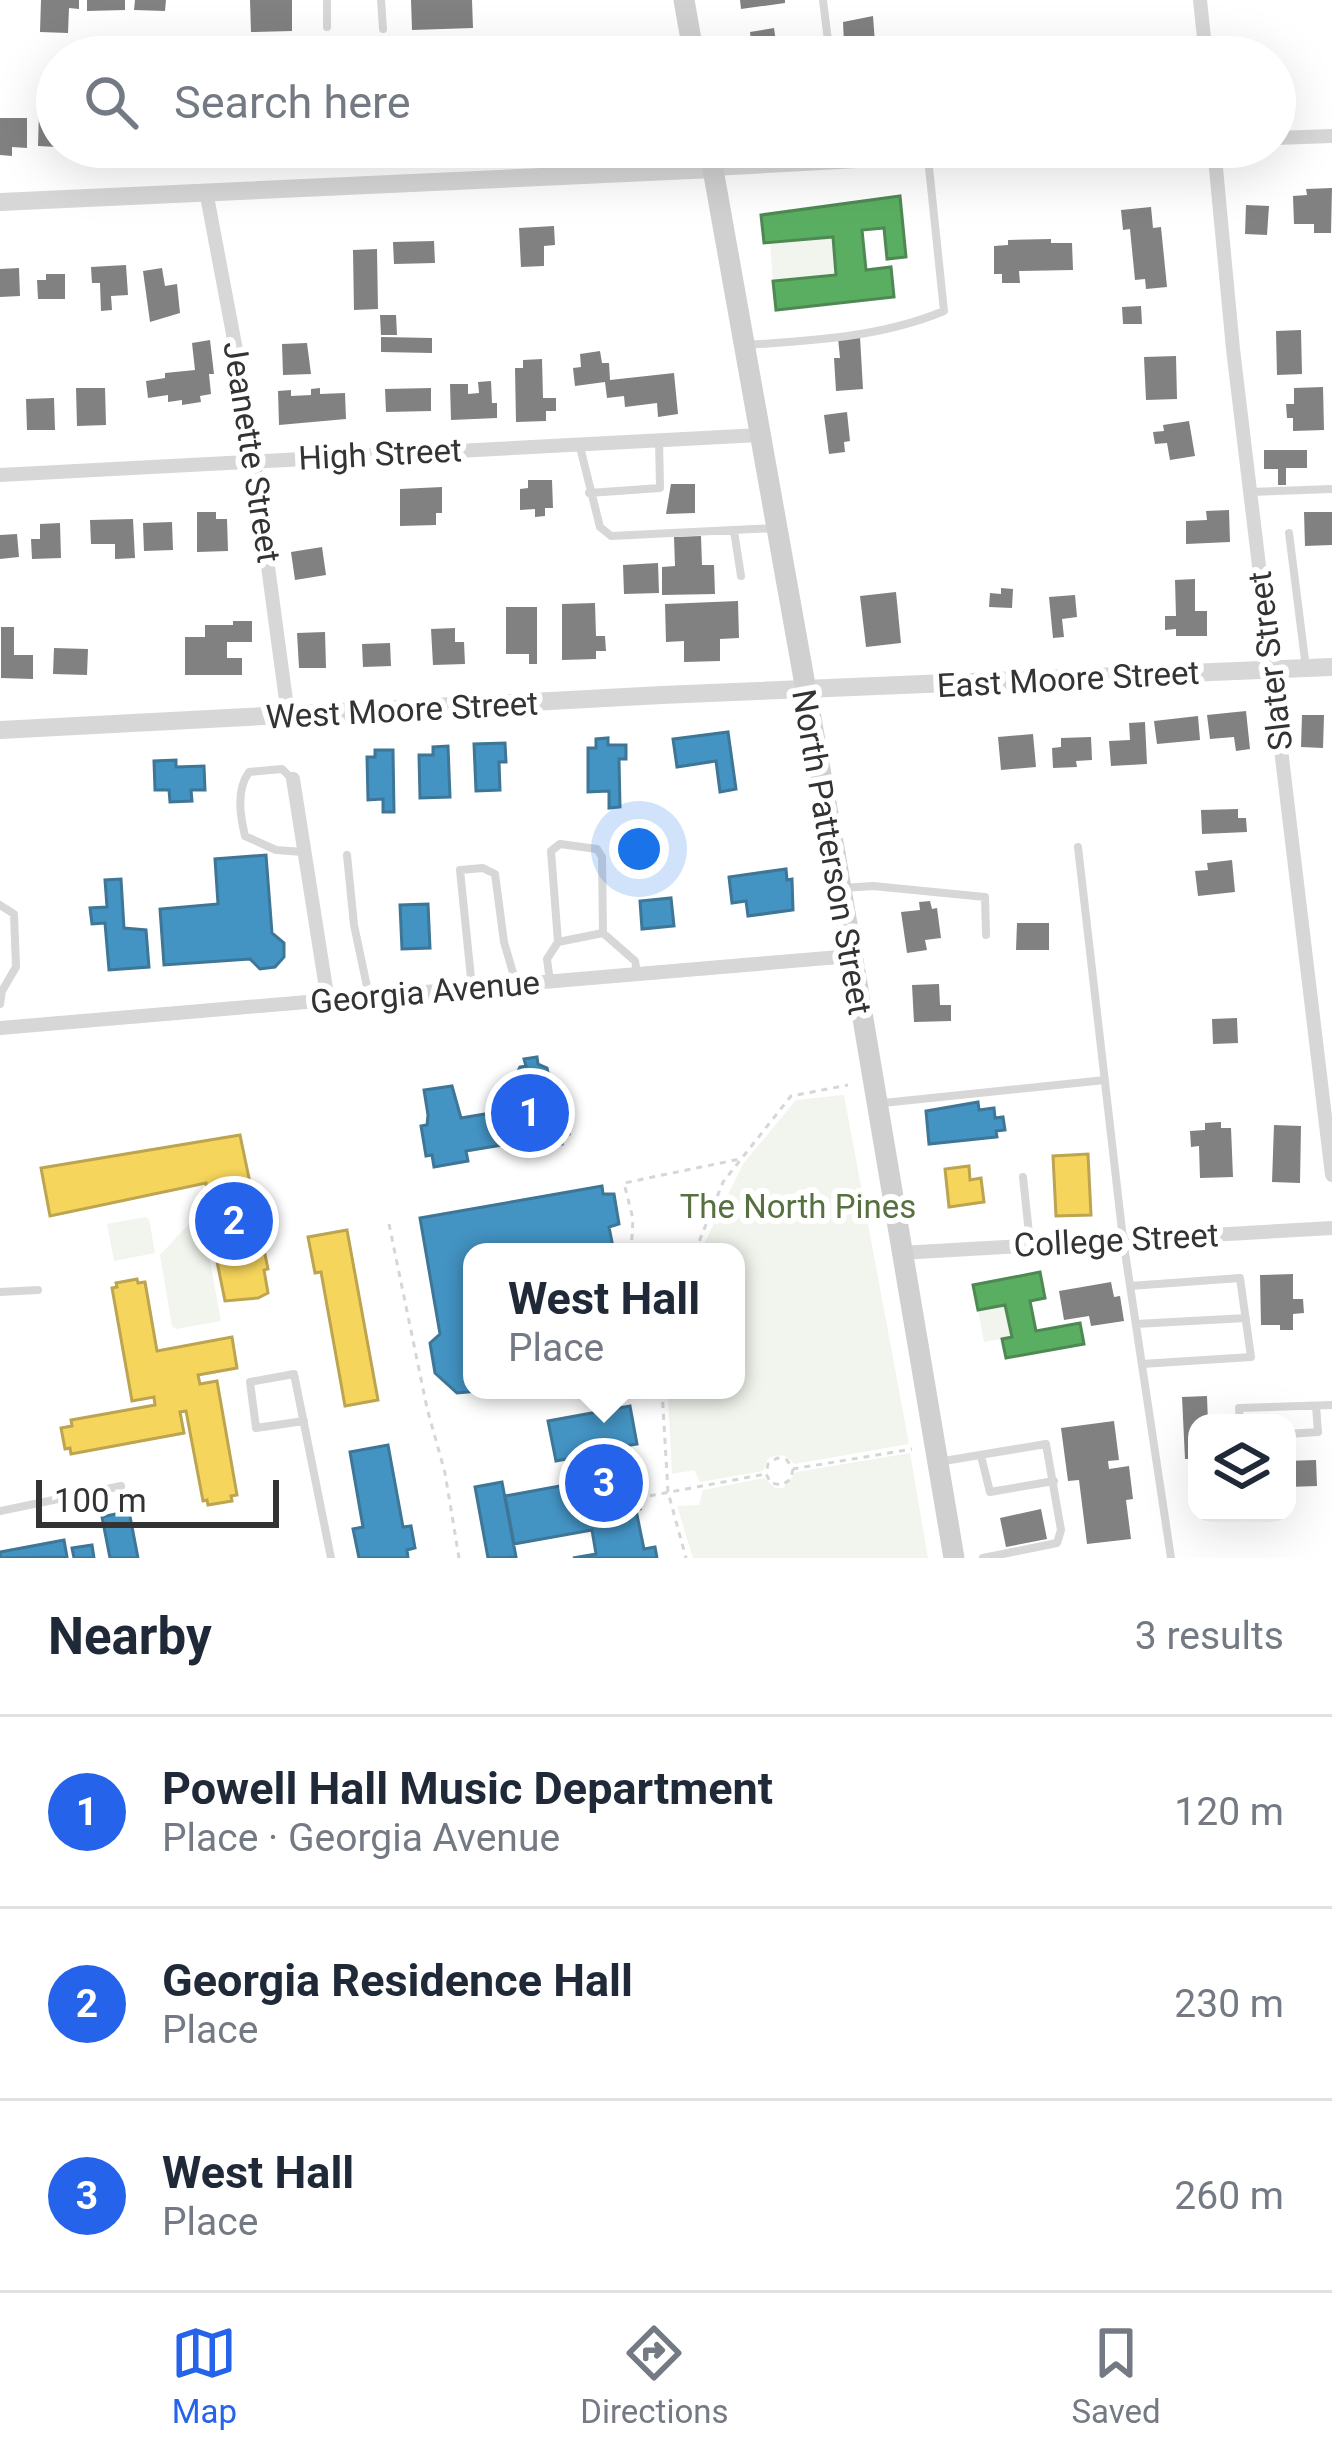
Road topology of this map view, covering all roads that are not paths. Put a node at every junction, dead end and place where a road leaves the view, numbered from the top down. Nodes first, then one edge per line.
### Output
1 (327, 0) edge
2 (381, 0) edge
3 (684, 0) edge
4 (823, 0) edge
5 (1200, 0) edge
6 (327, 28) dead end
7 (383, 29) dead end
8 (690, 36) edge
9 (827, 36) edge
10 (1204, 36) edge
11 (1332, 136) edge
12 (1296, 137) edge
13 (584, 168) edge
14 (644, 168) edge
15 (664, 168) edge
16 (713, 168) edge
17 (929, 168) edge
18 (1216, 168) edge
19 (645, 172) junction
20 (584, 175) junction
21 (206, 191) junction
22 (0, 202) edge
23 (744, 344) junction
24 (760, 435) junction
25 (659, 440) junction
26 (580, 445) junction
27 (255, 460) junction
28 (0, 475) edge
29 (1332, 489) edge
30 (1250, 492) junction
31 (589, 493) junction
32 (776, 528) junction
33 (734, 530) junction
34 (1289, 533) dead end
35 (741, 576) dead end
36 (1332, 667) edge
37 (1306, 668) junction
38 (1271, 670) junction
39 (804, 691) junction
40 (288, 716) junction
41 (0, 730) edge
42 (292, 779) joint
43 (1078, 847) dead end
44 (303, 852) junction
45 (347, 855) dead end
46 (840, 889) junction
47 (0, 905) edge
48 (603, 933) junction
49 (986, 935) dead end
50 (558, 941) junction
51 (850, 956) junction
52 (638, 974) junction
53 (550, 982) junction
54 (516, 985) junction
55 (472, 989) junction
56 (369, 997) junction
57 (328, 1001) junction
58 (0, 1004) edge
59 (0, 1027) edge
60 (1105, 1080) junction
61 (876, 1104) junction
62 (1332, 1174) edge
63 (1023, 1177) dead end
64 (1332, 1228) edge
65 (1124, 1239) junction
66 (1030, 1245) junction
67 (900, 1252) junction
68 (1130, 1286) junction
69 (38, 1290) dead end
70 (0, 1292) edge
71 (1246, 1318) junction
72 (1136, 1324) junction
73 (1142, 1364) junction
74 (1332, 1405) edge
75 (1316, 1406) junction
76 (1240, 1414) edge
77 (304, 1421) junction
78 (1296, 1434) edge
79 (981, 1456) junction
80 (937, 1462) junction
81 (1054, 1481) junction
82 (121, 1486) dead end
83 (0, 1511) edge
84 (331, 1558) edge
85 (954, 1558) edge
86 (983, 1558) edge
87 (1171, 1558) edge

1 - 6 lane
2 - 7 lane
3 - 8 main road
4 - 9 lane
5 - 10 street
11 - 12 street
13 - 20 lane
14 - 19 lane
15 - 19 street
16 - 23 main road, North Patterson Street
17 - 23 lane
18 - 30 street, Slater Street
19 - 20 street
20 - 21 street
21 - 22 street
21 - 27 street, Jeanette Street
23 - 24 main road, North Patterson Street
24 - 25 street, High Street
24 - 32 main road, North Patterson Street
25 - 26 street, High Street
25 - 31 lane
26 - 27 street, High Street
26 - 31 lane
27 - 28 street, High Street
27 - 40 street, Jeanette Street
29 - 30 lane
30 - 38 street, Slater Street
31 - 33 lane
32 - 33 lane
32 - 39 main road, North Patterson Street
33 - 35 lane
34 - 37 lane
36 - 37 street, East Moore Street
37 - 38 street, East Moore Street
38 - 39 street, East Moore Street
38 - 62 street, Slater Street
39 - 40 street, West Moore Street
39 - 46 main road, North Patterson Street
40 - 41 street, West Moore Street
42 - 44 street
42 - 44 lane
43 - 60 lane
44 - 57 street
45 - 56 lane
46 - 49 lane
46 - 51 main road, North Patterson Street
47 - 58 lane
48 - 50 lane
48 - 50 lane
48 - 52 lane
50 - 53 lane
51 - 52 street, Georgia Avenue
51 - 61 main road, North Patterson Street
52 - 53 street, Georgia Avenue
53 - 54 street, Georgia Avenue
54 - 55 street, Georgia Avenue
54 - 55 lane
55 - 56 street, Georgia Avenue
56 - 57 street, Georgia Avenue
57 - 59 street, Georgia Avenue
60 - 61 lane
60 - 65 lane
61 - 67 main road, North Patterson Street
63 - 66 lane
64 - 65 street, College Street
65 - 66 street, College Street
65 - 68 lane
66 - 67 street, College Street
67 - 80 main road, North Patterson Street
68 - 71 lane
68 - 72 lane
69 - 70 lane
71 - 72 lane
71 - 73 lane
72 - 73 lane
73 - 87 lane
74 - 75 lane
75 - 76 lane
75 - 78 lane
77 - 77 lane
77 - 84 lane
79 - 80 lane
79 - 81 lane
79 - 81 lane
80 - 85 main road, North Patterson Street
81 - 86 lane
82 - 83 lane

